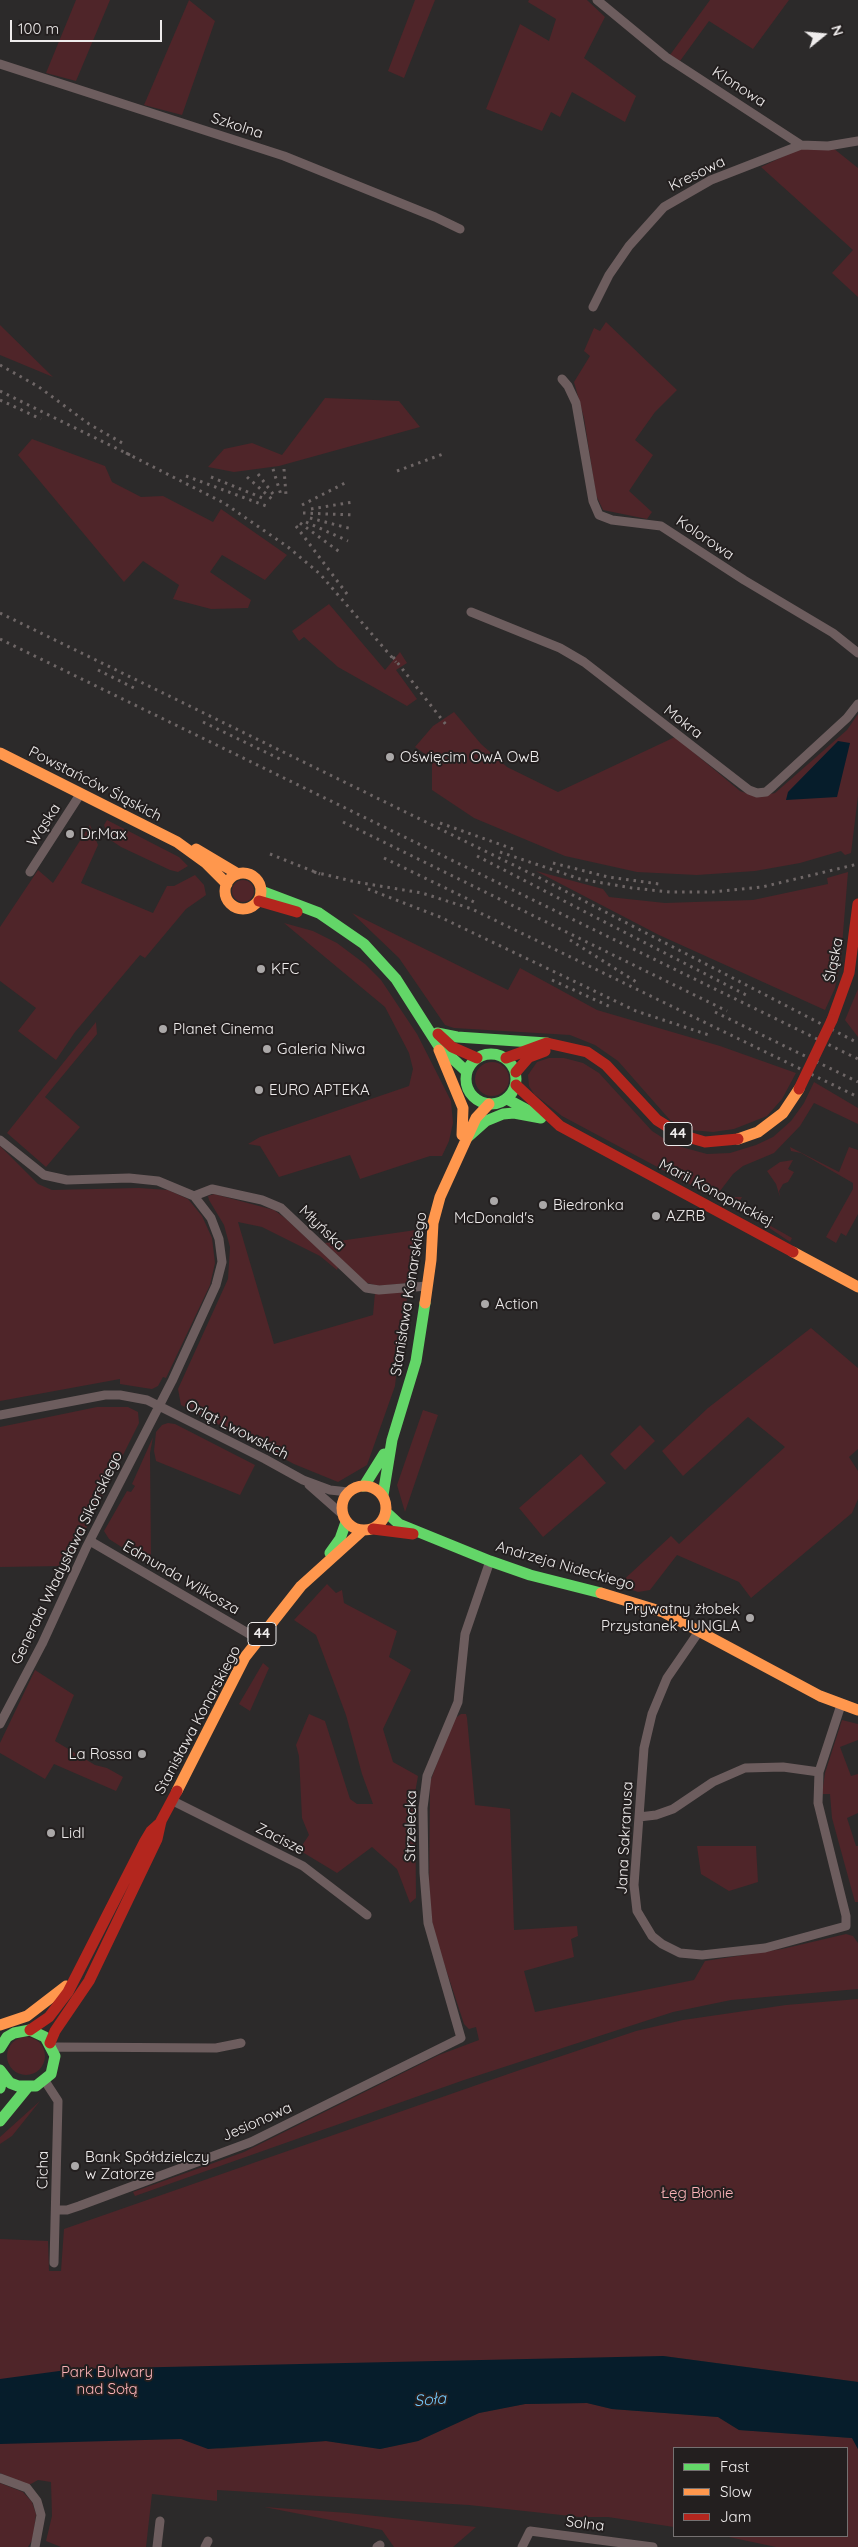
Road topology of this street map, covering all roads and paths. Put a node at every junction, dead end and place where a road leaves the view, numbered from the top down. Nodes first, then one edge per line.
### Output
1 (597, 0) edge
2 (0, 64) edge
3 (858, 141) edge
4 (801, 145) junction
5 (460, 229) dead end
6 (593, 306) dead end
7 (562, 379) dead end
8 (471, 612) dead end
9 (858, 653) edge
10 (858, 704) edge
11 (0, 753) edge
12 (81, 793) junction
13 (177, 842) junction
14 (30, 872) dead end
15 (238, 874) junction
16 (227, 884) junction
17 (260, 896) junction
18 (858, 904) edge
19 (420, 1016) junction
20 (437, 1033) junction
21 (547, 1043) junction
22 (438, 1045) junction
23 (568, 1046) junction
24 (477, 1058) junction
25 (506, 1058) junction
26 (467, 1072) junction
27 (516, 1072) junction
28 (516, 1085) junction
29 (473, 1096) junction
30 (507, 1099) junction
31 (489, 1104) junction
32 (541, 1118) junction
33 (560, 1126) junction
34 (465, 1136) junction
35 (0, 1140) edge
36 (194, 1196) junction
37 (427, 1286) junction
38 (858, 1287) edge
39 (158, 1405) junction
40 (0, 1414) edge
41 (392, 1440) junction
42 (303, 1480) junction
43 (364, 1486) junction
44 (348, 1492) junction
45 (382, 1495) junction
46 (386, 1512) junction
47 (344, 1518) junction
48 (368, 1530) junction
49 (423, 1536) junction
50 (90, 1541) junction
51 (490, 1561) junction
52 (321, 1566) junction
53 (700, 1630) junction
54 (258, 1639) junction
55 (841, 1705) junction
56 (858, 1710) edge
57 (0, 1724) edge
58 (819, 1772) junction
59 (173, 1801) junction
60 (639, 1817) junction
61 (161, 1821) junction
62 (367, 1915) dead end
63 (76, 1978) junction
64 (0, 2025) edge
65 (30, 2030) junction
66 (4, 2038) edge
67 (461, 2038) joint
68 (240, 2043) dead end
69 (52, 2046) junction
70 (0, 2048) edge
71 (1, 2073) edge
72 (45, 2081) junction
73 (0, 2088) edge
74 (27, 2088) junction
75 (0, 2122) edge
76 (56, 2210) junction
77 (54, 2263) dead end
78 (0, 2478) edge
79 (160, 2521) dead end
80 (35, 2547) edge
81 (157, 2547) edge
82 (522, 2547) edge
83 (653, 2547) edge

1 - 4 street, Klonowa
2 - 5 street, Szkolna
3 - 4 street
4 - 6 street, Kresowa
7 - 9 street, Kolorowa
8 - 10 street, Mokra
11 - 12 main road, Powstańców Śląskich
12 - 13 main road, Powstańców Śląskich
12 - 14 street, Wąska
13 - 15 main road, Powstańców Śląskich
13 - 16 main road, Powstańców Śląskich
15 - 16 main road
15 - 17 main road
16 - 17 main road
17 - 19 main road
18 - 23 main road, Śląska / 44, bridge
19 - 20 main road
19 - 22 main road
20 - 21 main road
20 - 24 main road
21 - 23 main road, 44
21 - 25 main road, 44
22 - 26 main road
22 - 34 main road
23 - 27 main road
24 - 25 main road, 44
24 - 26 main road
25 - 27 main road
26 - 29 main road
27 - 28 main road
28 - 30 main road
28 - 33 main road, Marii Konopnickiej
29 - 31 main road
29 - 34 main road, Stanisława Konarskiego
30 - 31 main road
30 - 32 main road, Marii Konopnickiej
31 - 34 main road, Stanisława Konarskiego
32 - 33 main road, Marii Konopnickiej
32 - 34 main road
33 - 38 main road, Marii Konopnickiej
34 - 37 main road, Stanisława Konarskiego
35 - 36 street
36 - 37 street, Młyńska
36 - 39 street
37 - 41 main road, Stanisława Konarskiego
39 - 40 street, Orląt Lwowskich
39 - 42 street, Orląt Lwowskich
39 - 50 street, Generała Władysława Sikorskiego
41 - 43 main road, Stanisława Konarskiego
41 - 45 main road, Stanisława Konarskiego
42 - 44 street, Orląt Lwowskich
42 - 47 street, Orląt Lwowskich
43 - 44 main road
43 - 45 main road
44 - 47 main road, Stanisława Konarskiego / 44
45 - 46 main road, Stanisława Konarskiego
46 - 48 main road, Stanisława Konarskiego / 44
46 - 49 main road, Andrzeja Nideckiego
47 - 48 main road
47 - 52 main road, Stanisława Konarskiego / 44
48 - 49 main road, Andrzeja Nideckiego
48 - 52 main road, Stanisława Konarskiego / 44
49 - 51 main road, Andrzeja Nideckiego
50 - 54 street, Edmunda Wilkosza
50 - 57 street, Generała Władysława Sikorskiego
51 - 53 main road, Andrzeja Nideckiego
51 - 67 street, Strzelecka
52 - 54 main road, Stanisława Konarskiego / 44
53 - 55 main road, Andrzeja Nideckiego
53 - 60 street, Jana Sakranusa
54 - 59 main road, Stanisława Konarskiego / 44
55 - 56 main road, Andrzeja Nideckiego
55 - 58 street
58 - 60 street
58 - 60 street, Jana Sakranusa
59 - 61 main road, Stanisława Konarskiego / 44
59 - 62 street, Zacisze
61 - 63 main road, Stanisława Konarskiego / 44
61 - 69 main road, Stanisława Konarskiego / 44
63 - 64 main road
63 - 65 main road, Stanisława Konarskiego / 44
65 - 66 main road, 44
65 - 69 main road
66 - 70 main road, 44
67 - 76 street, Jesionowa
68 - 69 street
69 - 72 main road, 44
71 - 73 main road
71 - 74 main road
72 - 74 main road
72 - 76 street, Cicha
74 - 75 main road
76 - 77 street, Cicha
78 - 80 street
79 - 81 street
82 - 83 street, Solna

